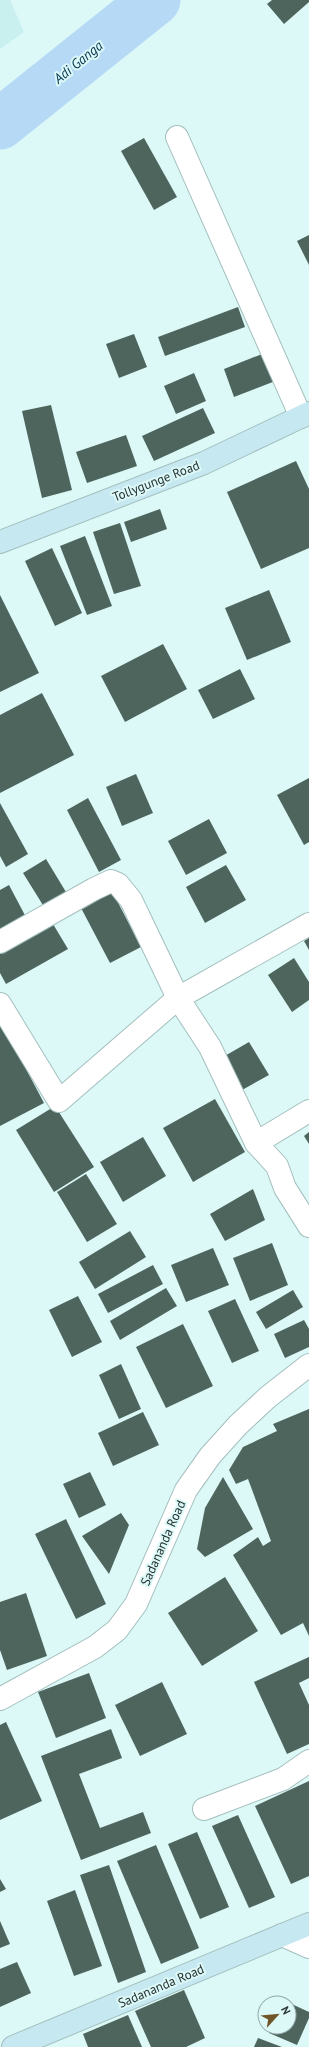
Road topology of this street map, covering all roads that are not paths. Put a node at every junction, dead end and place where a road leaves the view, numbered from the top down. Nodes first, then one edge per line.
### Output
1 (177, 137) dead end
2 (305, 415) edge
3 (0, 542) edge
4 (309, 924) edge
5 (0, 942) edge
6 (178, 998) junction
7 (0, 1004) edge
8 (309, 1111) edge
9 (256, 1143) junction
10 (309, 1226) edge
11 (309, 1365) edge
12 (0, 1699) edge
13 (309, 1761) edge
14 (204, 1809) dead end
15 (309, 1924) edge
16 (282, 1935) junction
17 (309, 1947) edge
18 (13, 2047) edge

1 - 2 street
2 - 3 street, Tollygunge Road
4 - 6 street
5 - 6 street
6 - 7 street
6 - 9 street
8 - 9 street
9 - 10 street
11 - 12 street, Sadananda Road
13 - 14 street
15 - 16 street, Sadananda Road
16 - 17 street
16 - 18 street, Sadananda Road

